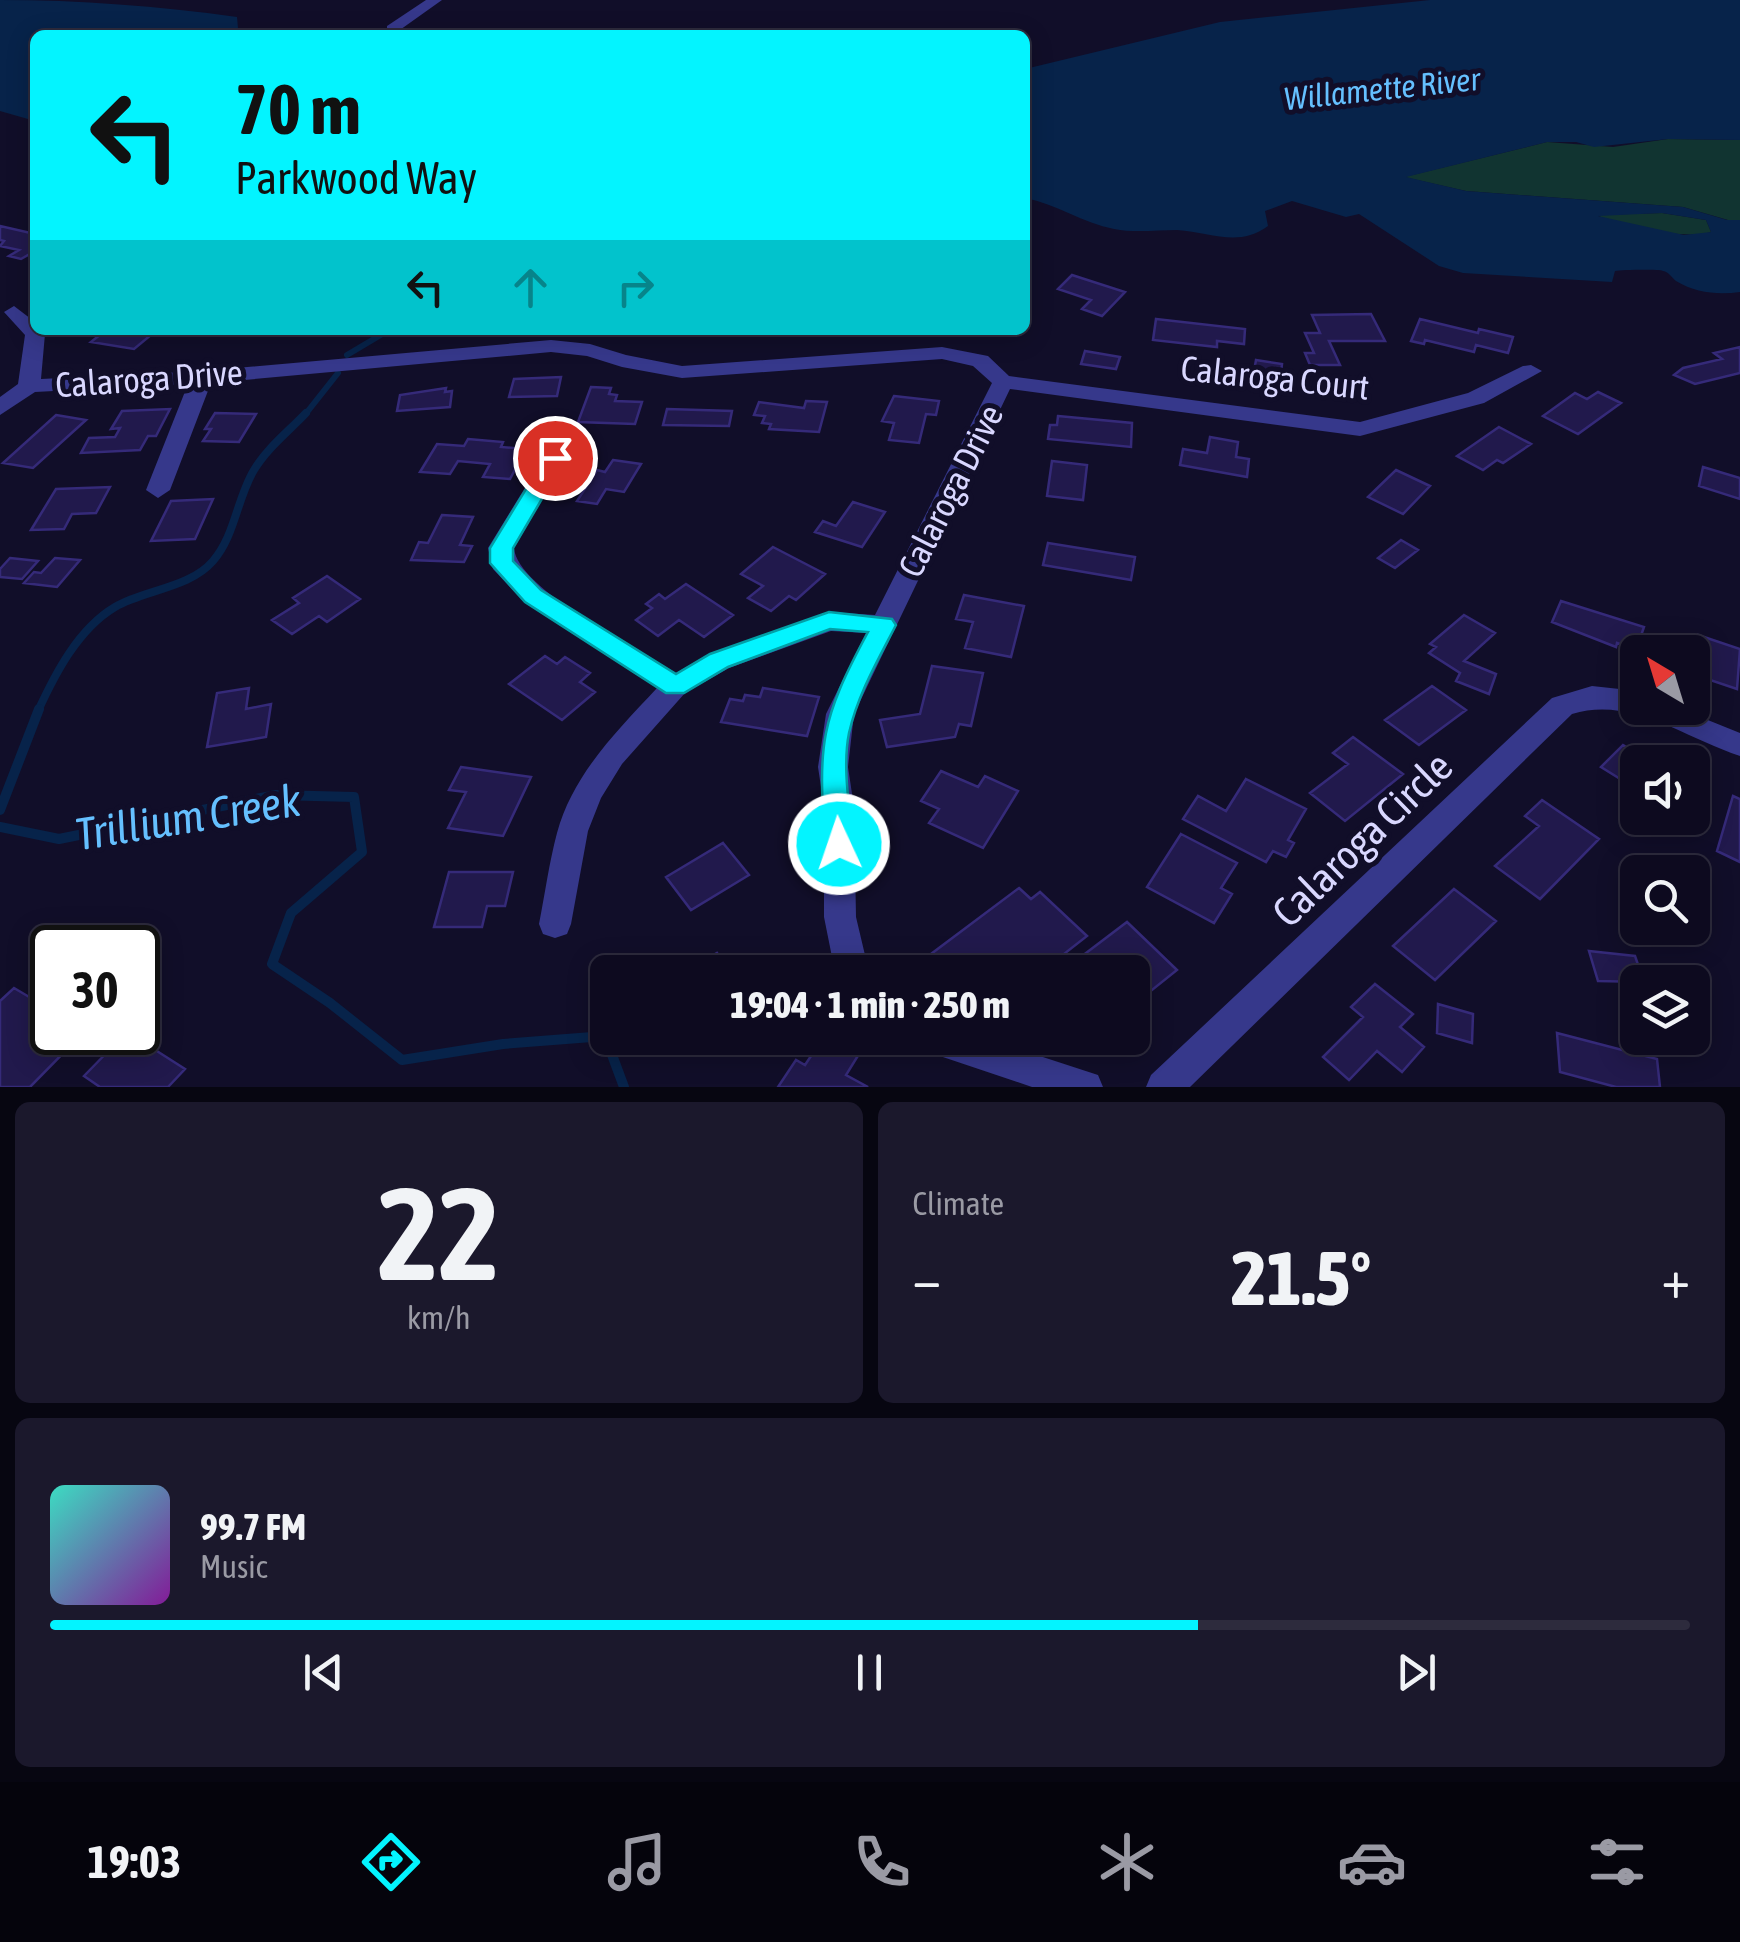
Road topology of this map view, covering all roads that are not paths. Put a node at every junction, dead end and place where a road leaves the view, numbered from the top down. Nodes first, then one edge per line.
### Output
1 (434, 0) edge
2 (392, 29) dead end
3 (14, 312) dead end
4 (30, 329) edge
5 (35, 335) edge
6 (1531, 371) dead end
7 (202, 377) junction
8 (1003, 382) junction
9 (29, 386) junction
10 (0, 408) edge
11 (555, 458) dead end
12 (158, 490) dead end
13 (884, 625) junction
14 (675, 686) junction
15 (1620, 700) edge
16 (1692, 725) edge
17 (1740, 745) edge
18 (554, 924) dead end
19 (848, 955) edge
20 (986, 1055) edge
21 (1085, 1087) edge
22 (1164, 1087) edge

1 - 2 street
3 - 4 street
5 - 9 street
6 - 8 street, Calaroga Court
7 - 8 street, Calaroga Drive
7 - 9 street, Calaroga Drive
7 - 12 street
8 - 13 street, Calaroga Drive
9 - 10 street
11 - 14 street
13 - 14 street
13 - 19 street, Calaroga Drive
14 - 18 street
15 - 22 street, Calaroga Circle
16 - 17 street
20 - 21 street

